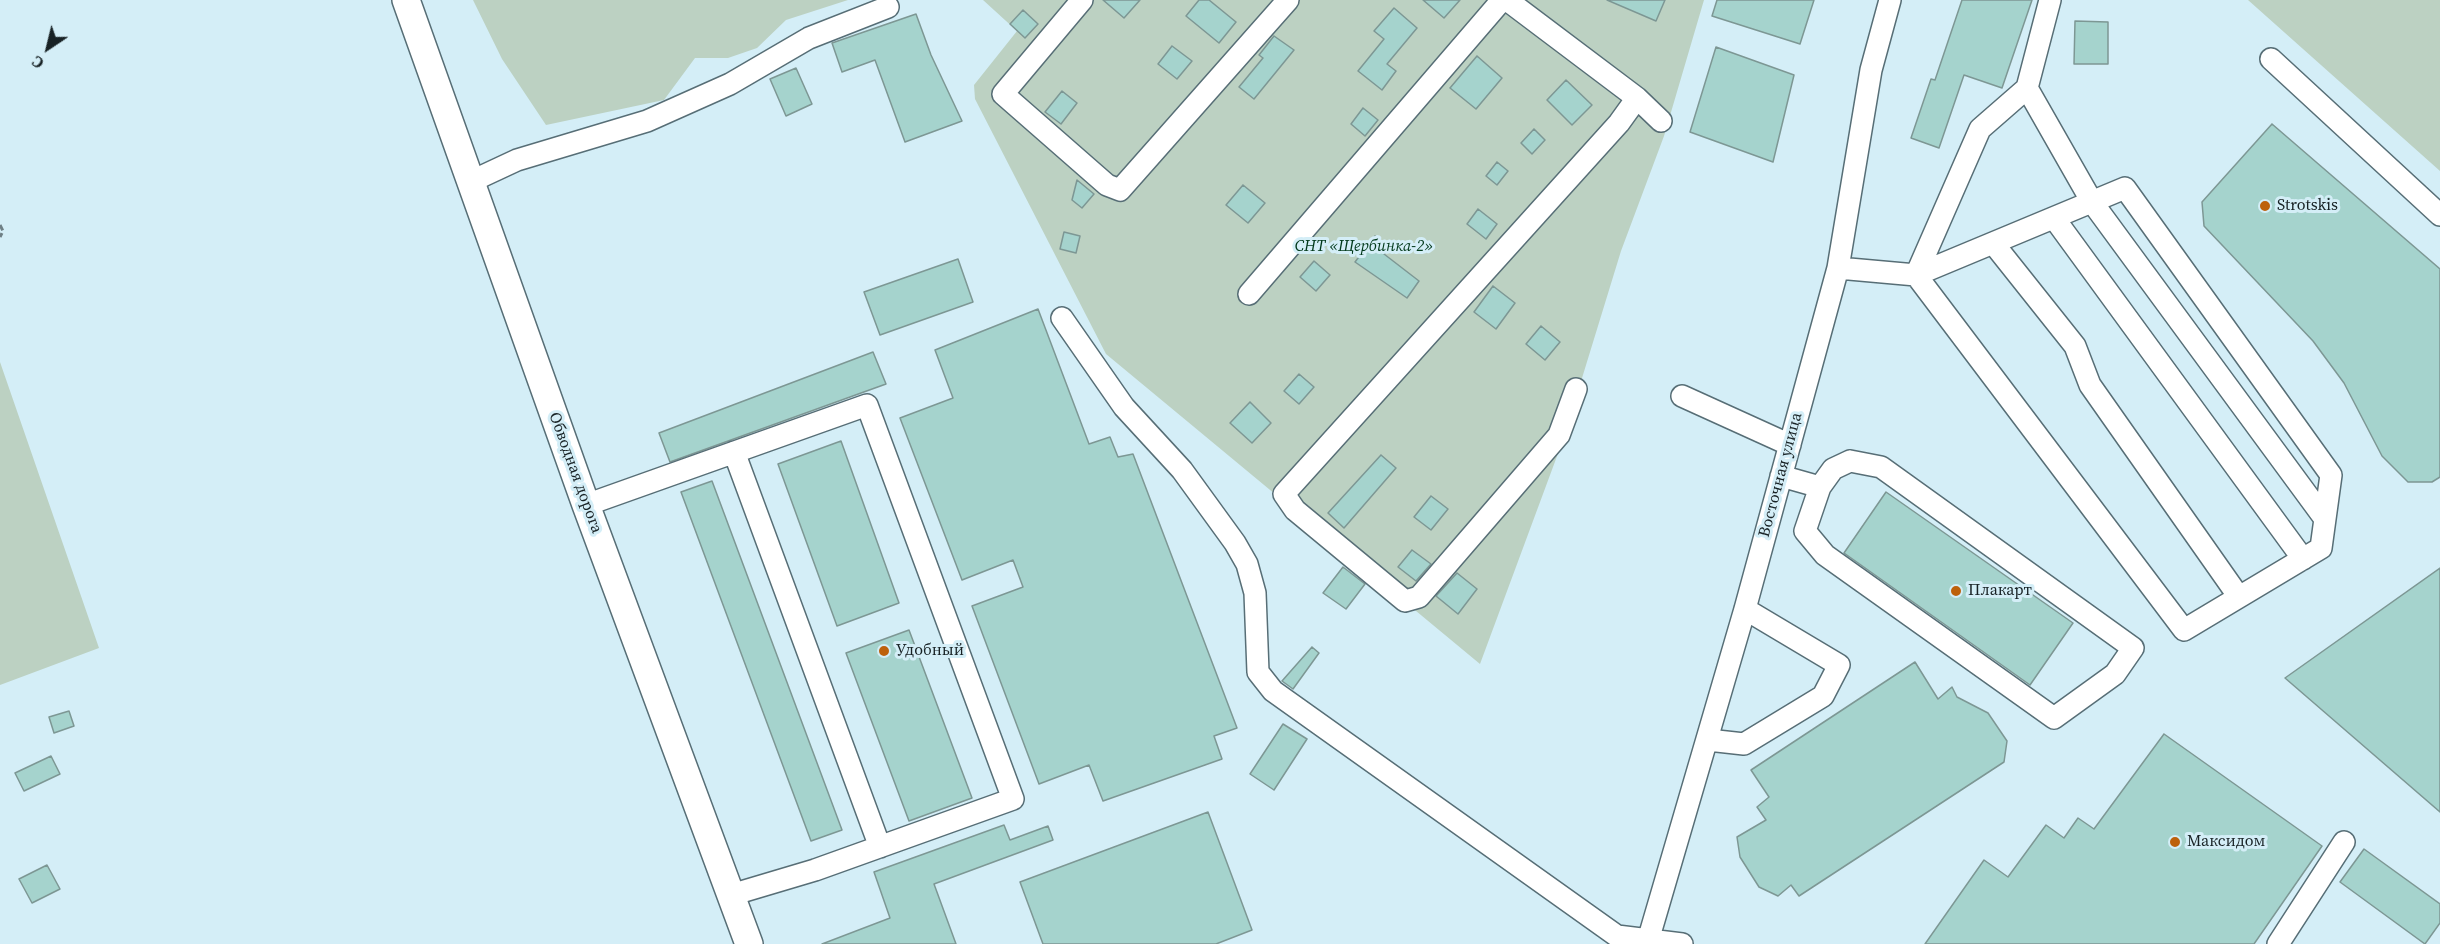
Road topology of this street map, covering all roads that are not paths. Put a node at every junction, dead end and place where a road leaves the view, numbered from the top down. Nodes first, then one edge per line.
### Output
1 (406, 0) edge
2 (1082, 0) edge
3 (1288, 0) edge
4 (1502, 0) edge
5 (1507, 0) edge
6 (1890, 0) edge
7 (2050, 0) edge
8 (888, 7) dead end
9 (2271, 59) dead end
10 (2027, 88) junction
11 (1637, 98) junction
12 (1661, 121) dead end
13 (472, 182) junction
14 (2092, 202) junction
15 (2440, 214) edge
16 (2054, 218) junction
17 (1993, 243) junction
18 (1838, 268) junction
19 (1916, 275) junction
20 (1249, 294) dead end
21 (1062, 318) dead end
22 (1576, 389) dead end
23 (1682, 396) dead end
24 (1790, 445) junction
25 (734, 452) junction
26 (1781, 476) junction
27 (1820, 487) junction
28 (586, 505) junction
29 (2325, 519) junction
30 (2303, 559) junction
31 (2239, 597) junction
32 (1745, 609) junction
33 (1708, 740) junction
34 (2344, 842) dead end
35 (880, 847) junction
36 (731, 895) junction
37 (1647, 942) edge
38 (749, 944) edge
39 (1682, 944) edge
40 (2278, 944) edge

1 - 13 main road, Обводная дорога
2 - 3 street
4 - 20 street
5 - 11 street
6 - 18 street, Восточная улица
7 - 10 street
8 - 13 street
9 - 15 street
10 - 14 street
10 - 19 street
11 - 12 street
11 - 22 street
13 - 28 main road, Обводная дорога
14 - 16 street
14 - 29 street
14 - 29 street
16 - 17 street
16 - 30 street
17 - 19 street
17 - 31 street
18 - 19 street
18 - 24 street, Восточная улица
19 - 31 street
21 - 37 street
23 - 24 street
24 - 26 street, Восточная улица
25 - 28 street
25 - 35 street
25 - 35 street
26 - 27 street
26 - 32 street, Восточная улица
27 - 27 street
28 - 36 main road, Обводная дорога
29 - 30 street
30 - 31 street
32 - 33 street, Восточная улица
32 - 33 street
33 - 37 street, Восточная улица
34 - 40 street
35 - 36 street
36 - 38 main road, Обводная дорога
37 - 39 street

